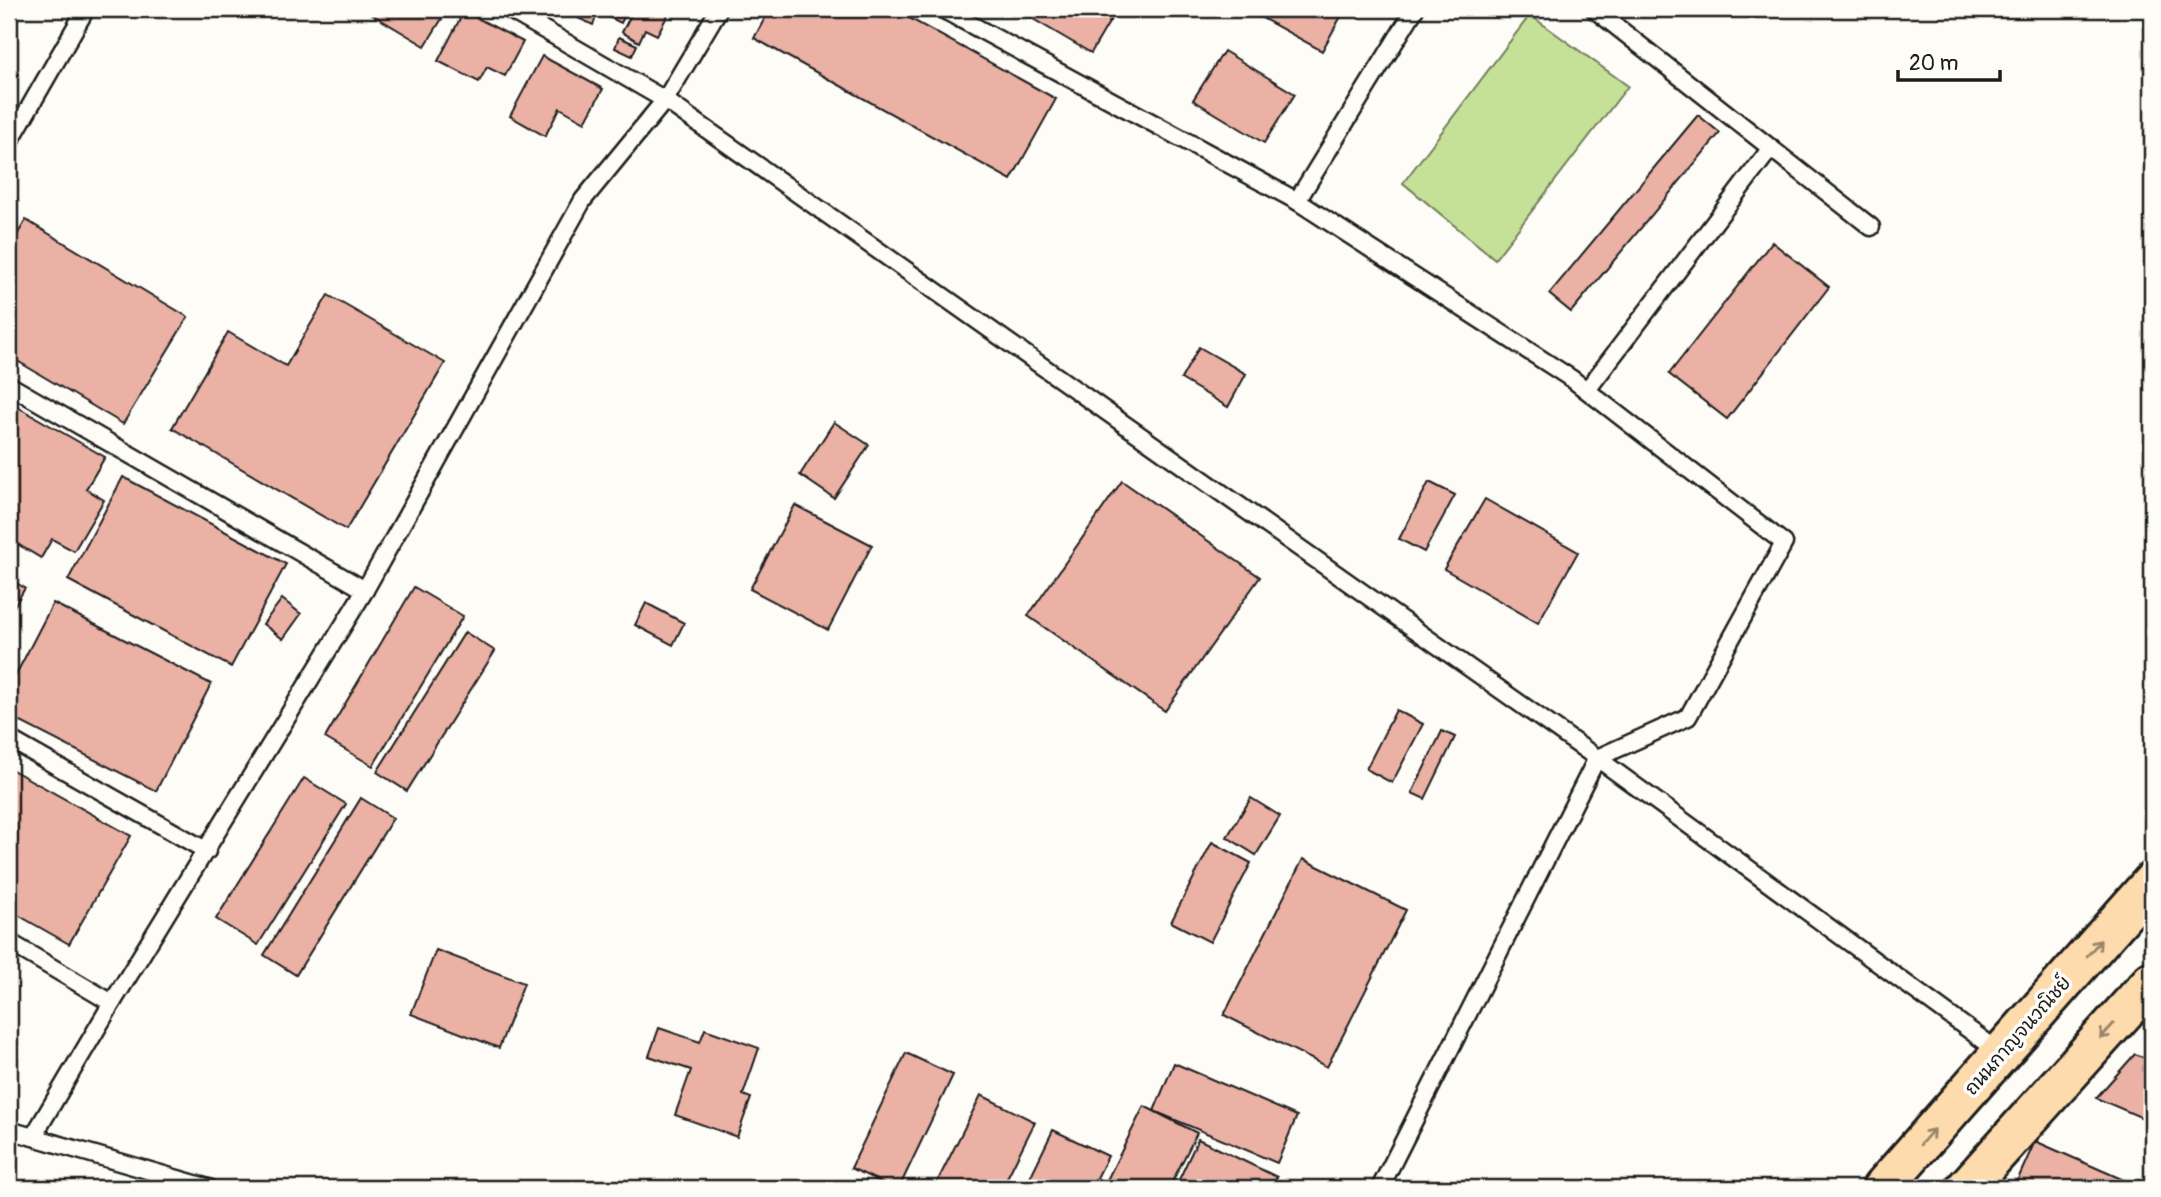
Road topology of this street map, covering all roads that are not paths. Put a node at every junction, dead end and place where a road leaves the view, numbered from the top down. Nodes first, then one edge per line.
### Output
1 (86, 9) edge
2 (508, 9) edge
3 (719, 9) edge
4 (942, 9) edge
5 (1415, 9) edge
6 (1594, 9) edge
7 (665, 100) junction
8 (9, 143) edge
9 (1771, 148) junction
10 (1297, 201) junction
11 (1871, 227) dead end
12 (9, 385) edge
13 (1587, 390) junction
14 (365, 590) junction
15 (9, 739) edge
16 (1597, 758) junction
17 (207, 851) junction
18 (2152, 882) edge
19 (9, 942) edge
20 (2152, 981) edge
21 (112, 1003) junction
22 (2001, 1054) junction
23 (9, 1130) edge
24 (33, 1137) junction
25 (178, 1184) edge
26 (209, 1188) edge
27 (1380, 1188) edge
28 (1882, 1188) edge
29 (1966, 1188) edge

1 - 8 lane
2 - 7 lane
3 - 7 lane
4 - 10 lane
5 - 10 lane
6 - 9 lane
7 - 14 lane
7 - 16 lane
9 - 11 lane
9 - 13 lane
10 - 13 lane
12 - 14 lane
13 - 16 lane
14 - 17 lane
15 - 17 lane
16 - 22 lane
16 - 27 lane
17 - 21 lane
22 -> 18 main road, ถนนกาญจนวณิชย์
19 - 21 lane
20 -> 29 main road
21 - 24 lane
28 -> 22 main road, ถนนกาญจนวณิชย์
23 - 24 lane
24 - 25 lane
25 - 26 lane

